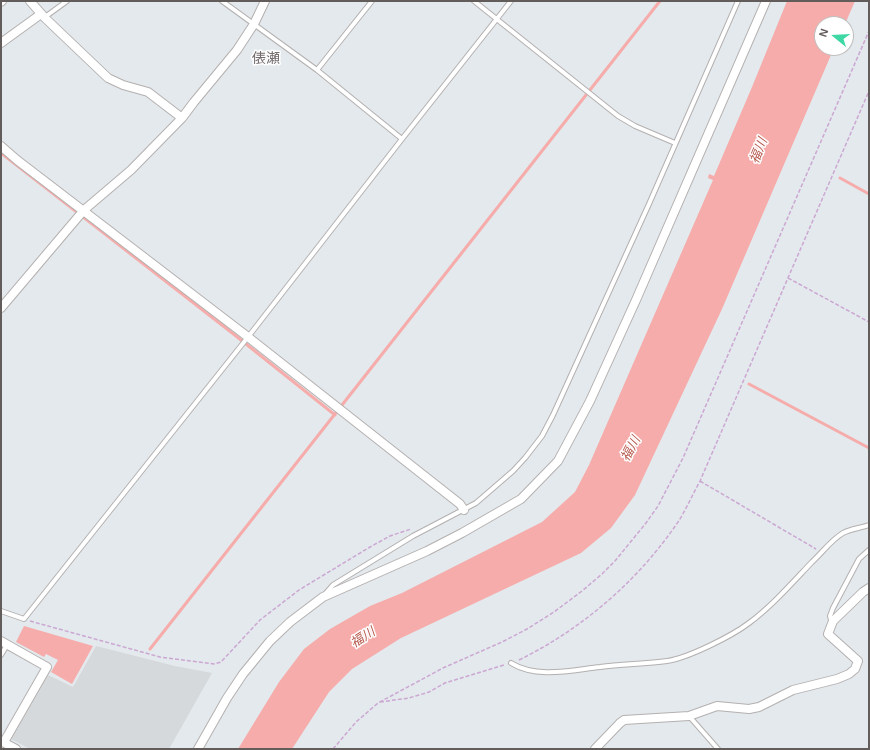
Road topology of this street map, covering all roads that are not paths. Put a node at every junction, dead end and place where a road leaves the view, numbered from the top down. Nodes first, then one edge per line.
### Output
1 (30, 1) edge
2 (67, 1) edge
3 (222, 1) edge
4 (265, 1) edge
5 (372, 1) edge
6 (474, 1) edge
7 (511, 1) edge
8 (738, 1) edge
9 (766, 1) edge
10 (43, 16) junction
11 (497, 20) junction
12 (254, 24) junction
13 (1, 43) edge
14 (317, 70) junction
15 (182, 118) junction
16 (402, 139) junction
17 (675, 143) junction
18 (1, 146) edge
19 (84, 210) junction
20 (1, 308) edge
21 (248, 337) junction
22 (464, 510) junction
23 (869, 525) edge
24 (869, 550) edge
25 (869, 588) edge
26 (323, 597) junction
27 (1, 611) edge
28 (833, 621) junction
29 (4, 643) edge
30 (1, 655) edge
31 (511, 663) road end
32 (689, 716) junction
33 (3, 742) edge
34 (13, 748) edge
35 (198, 749) edge
36 (595, 749) edge
37 (718, 749) edge

1 - 10 street
2 - 10 lane
3 - 12 lane
4 - 12 street
5 - 14 lane
6 - 11 lane
7 - 11 lane
8 - 17 lane
9 - 26 street
10 - 13 street
10 - 15 street
11 - 16 lane
11 - 17 lane
12 - 14 lane
12 - 15 street
14 - 16 lane
15 - 19 street
16 - 21 lane
17 - 22 lane
18 - 19 street
19 - 20 street
19 - 21 street
21 - 22 street
21 - 27 lane
22 - 26 lane
23 - 31 lane
24 - 28 lane
25 - 28 street
26 - 35 street
28 - 32 street
29 - 30 lane
29 - 33 street
32 - 36 street
32 - 37 lane
33 - 34 street

